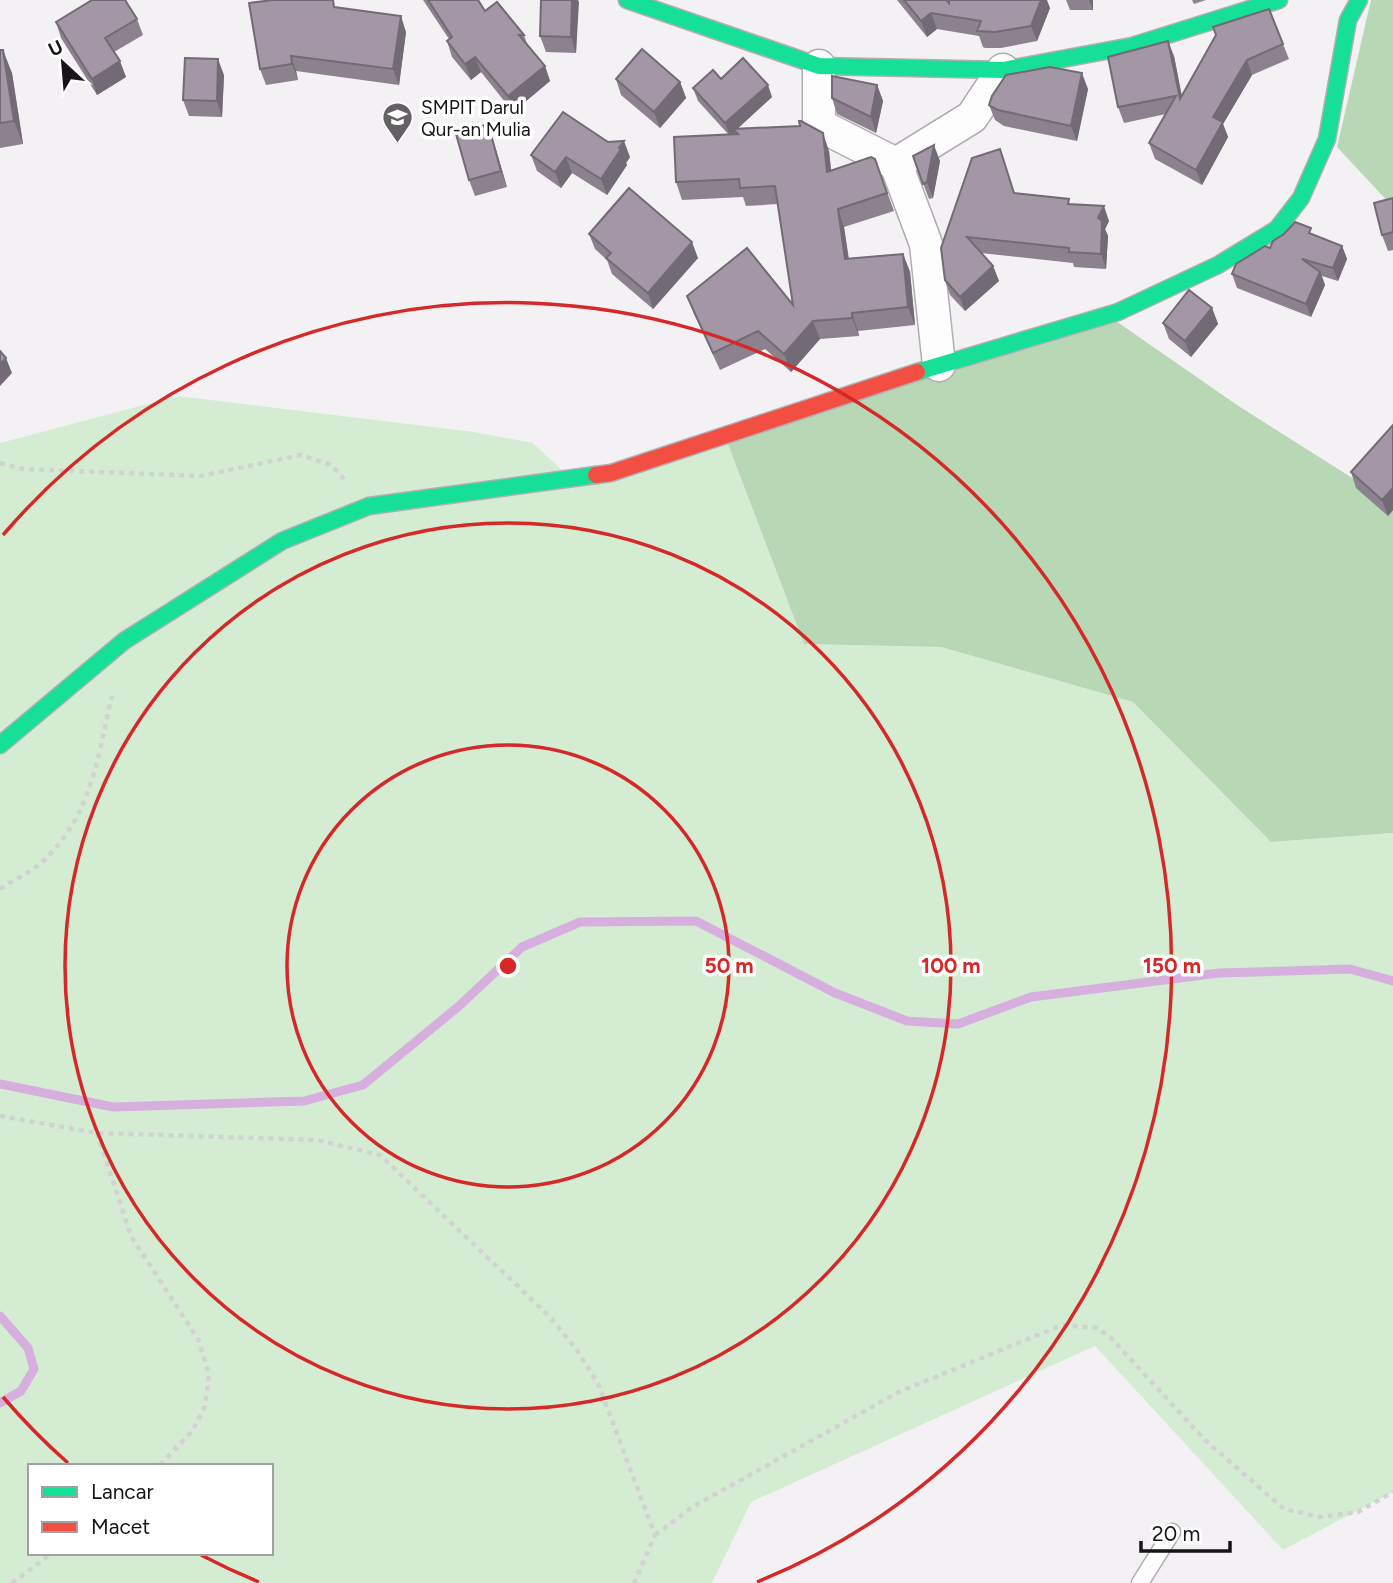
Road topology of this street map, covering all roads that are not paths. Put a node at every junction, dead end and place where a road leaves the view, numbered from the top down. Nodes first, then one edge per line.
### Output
1 (627, 0) edge
2 (1279, 0) edge
3 (1359, 0) edge
4 (819, 66) junction
5 (1003, 70) junction
6 (896, 164) junction
7 (939, 365) junction
8 (0, 744) edge
9 (1172, 1532) dead end
10 (1140, 1583) edge

1 - 4 street
2 - 5 street
3 - 7 street
4 - 5 street
4 - 6 street
5 - 6 street
6 - 7 street
7 - 8 street
9 - 10 lane

